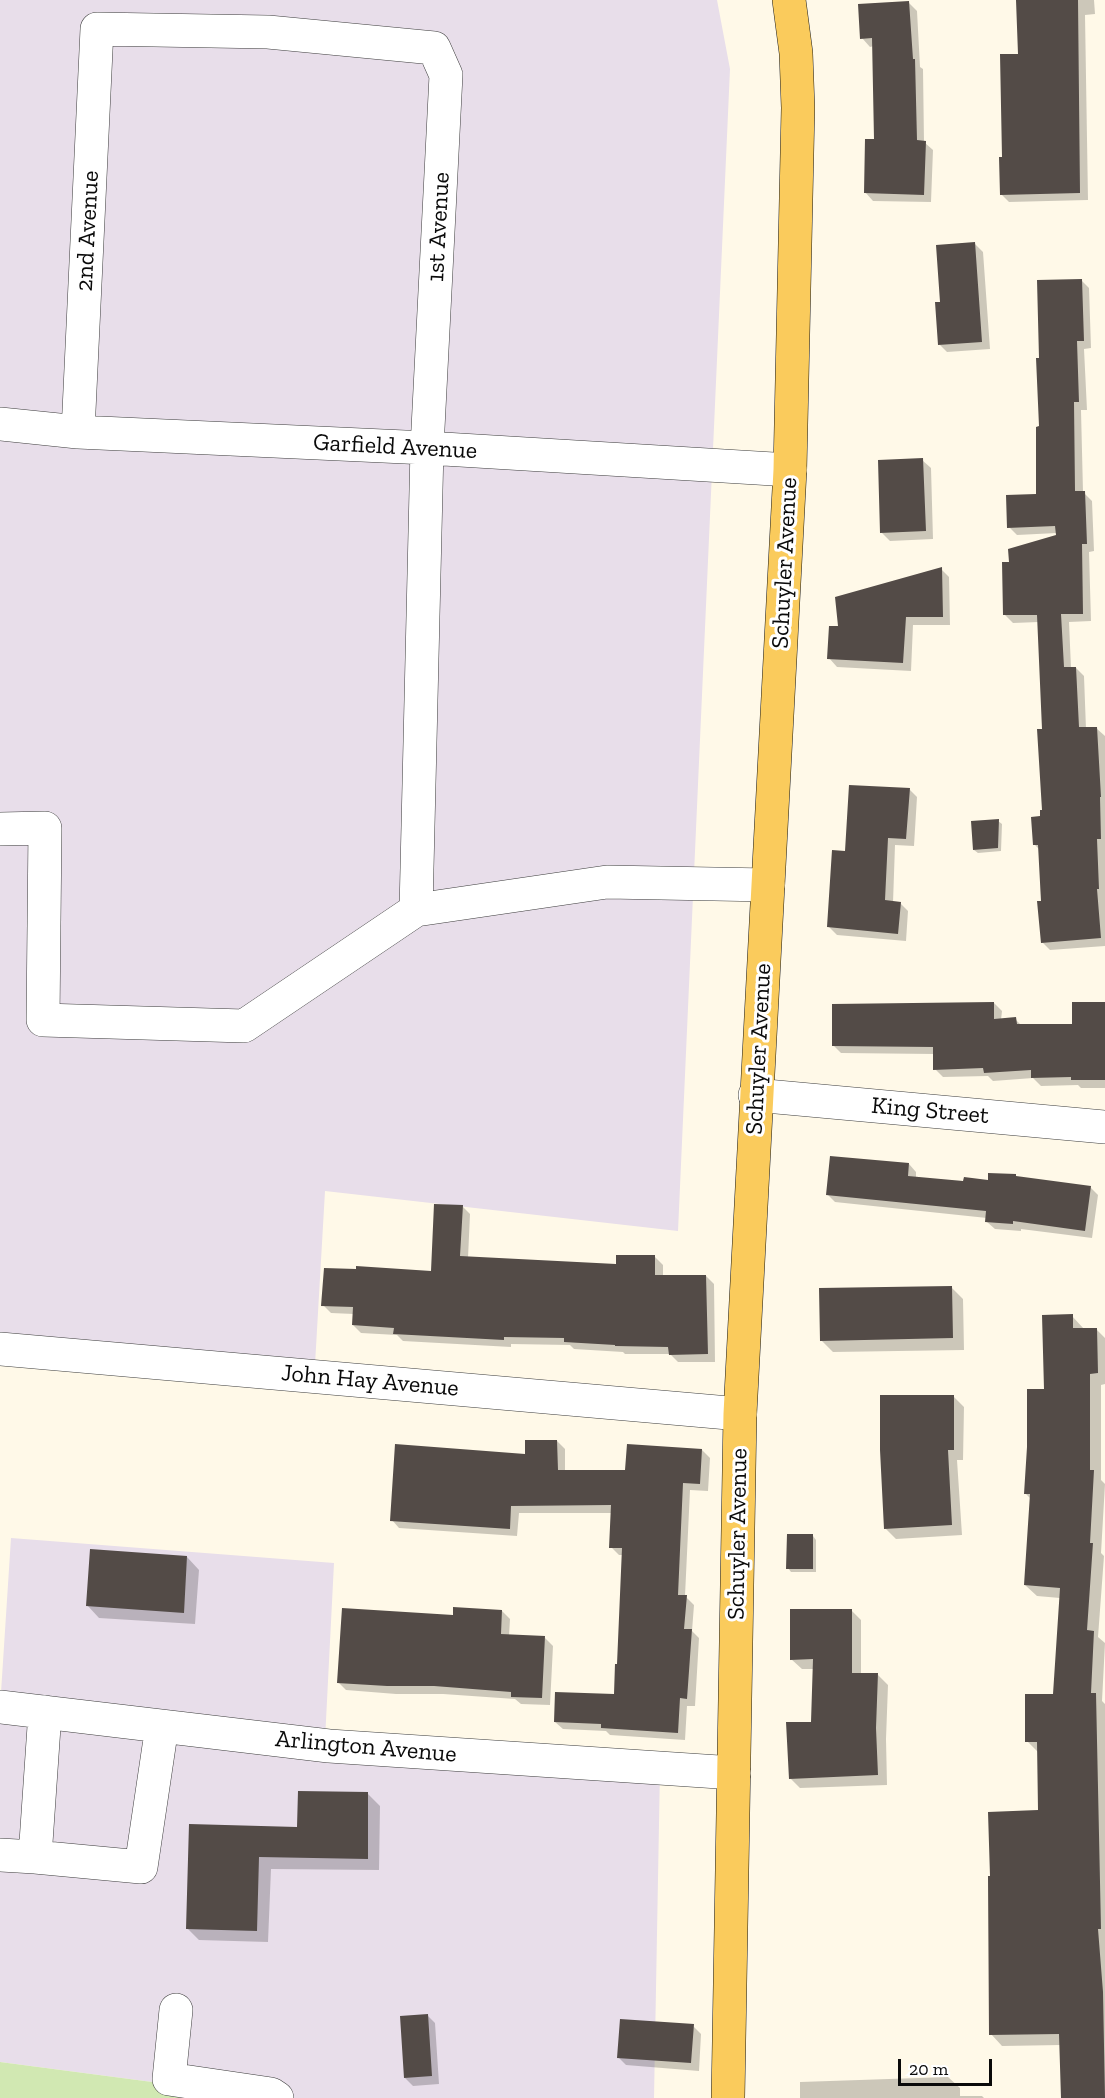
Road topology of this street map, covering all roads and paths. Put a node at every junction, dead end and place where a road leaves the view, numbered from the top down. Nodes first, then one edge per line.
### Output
1 (789, 0) edge
2 (97, 30) joint
3 (0, 424) edge
4 (78, 432) junction
5 (427, 447) junction
6 (790, 470) junction
7 (0, 829) edge
8 (768, 885) junction
9 (416, 910) junction
10 (755, 1095) junction
11 (1105, 1128) edge
12 (0, 1349) edge
13 (740, 1414) junction
14 (0, 1707) edge
15 (45, 1712) junction
16 (162, 1726) junction
17 (734, 1773) junction
18 (0, 1855) edge
19 (35, 1857) junction
20 (176, 2010) dead end
21 (277, 2098) edge
22 (728, 2098) edge

1 - 6 main road, Schuyler Avenue
2 - 4 street, 2nd Avenue
2 - 5 street, 1st Avenue
3 - 4 street, Garfield Avenue
4 - 5 street, Garfield Avenue
5 - 6 street, Garfield Avenue
5 - 9 street, 1st Avenue
6 - 8 main road, Schuyler Avenue
7 - 9 street
8 - 9 street
8 - 10 main road, Schuyler Avenue
10 - 11 street, King Street
10 - 13 main road, Schuyler Avenue
12 - 13 street, John Hay Avenue
13 - 17 main road, Schuyler Avenue
14 - 15 street, Arlington Avenue
15 - 16 street, Arlington Avenue
15 - 19 street
16 - 17 street, Arlington Avenue
16 - 19 street
17 - 22 main road, Schuyler Avenue
18 - 19 street
20 - 21 street

